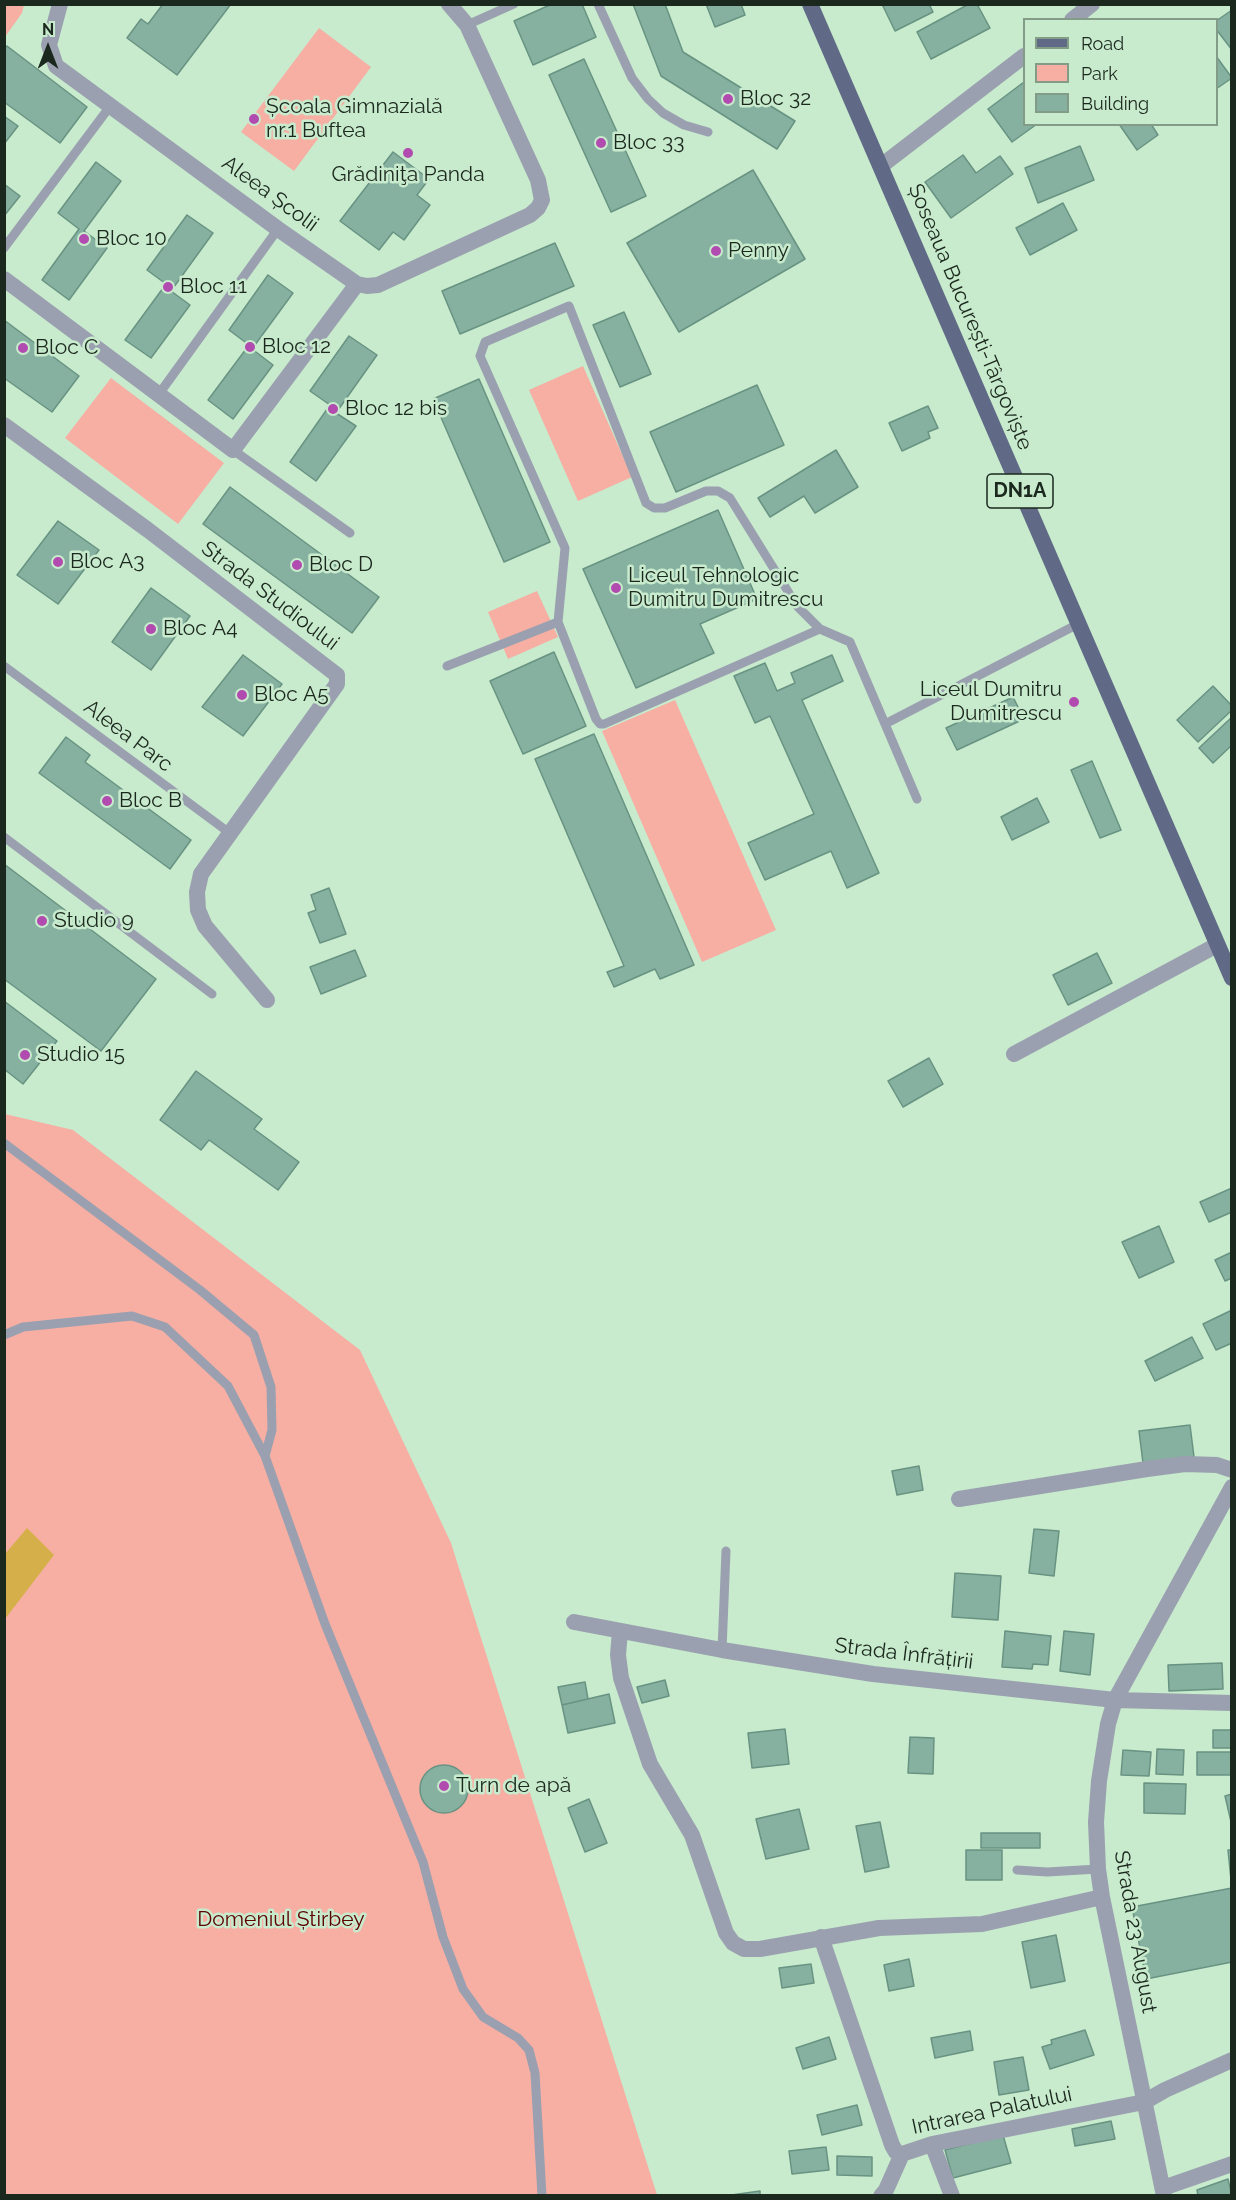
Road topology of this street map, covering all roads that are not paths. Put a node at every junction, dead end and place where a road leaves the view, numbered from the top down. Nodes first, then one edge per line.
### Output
1 (60, 4) edge
2 (449, 4) edge
3 (514, 4) edge
4 (598, 4) edge
5 (810, 4) edge
6 (1092, 4) edge
7 (1074, 18) edge
8 (467, 25) junction
9 (1023, 57) edge
10 (111, 105) junction
11 (708, 132) dead end
12 (881, 166) junction
13 (278, 229) junction
14 (4, 248) edge
15 (4, 279) edge
16 (357, 284) junction
17 (159, 394) junction
18 (4, 425) edge
19 (233, 450) junction
20 (350, 534) dead end
21 (558, 622) junction
22 (1078, 624) junction
23 (820, 629) junction
24 (4, 666) edge
25 (447, 666) dead end
26 (885, 724) junction
27 (917, 799) dead end
28 (231, 834) junction
29 (4, 837) edge
30 (1217, 945) junction
31 (1232, 978) edge
32 (212, 994) dead end
33 (267, 1000) dead end
34 (1014, 1054) dead end
35 (4, 1143) edge
36 (4, 1335) edge
37 (265, 1456) junction
38 (1232, 1470) edge
39 (1232, 1487) edge
40 (959, 1500) dead end
41 (726, 1551) dead end
42 (574, 1622) dead end
43 (620, 1631) junction
44 (722, 1650) junction
45 (1115, 1700) junction
46 (1232, 1703) edge
47 (1098, 1869) junction
48 (1017, 1870) dead end
49 (1102, 1898) junction
50 (821, 1937) junction
51 (1232, 2060) edge
52 (1144, 2102) junction
53 (932, 2144) junction
54 (902, 2154) junction
55 (1232, 2164) edge
56 (1164, 2192) edge
57 (542, 2196) edge
58 (881, 2196) edge
59 (952, 2196) edge

1 - 10 street, Aleea Școlii
2 - 8 street
3 - 8 lane
4 - 11 lane
5 - 12 main road, Șoseaua București-Târgoviște / DN1A
6 - 7 street
8 - 16 street
9 - 12 street
10 - 13 street, Aleea Școlii
10 - 14 lane
12 - 22 main road, Șoseaua București-Târgoviște / DN1A
13 - 16 street, Aleea Școlii
13 - 17 lane
15 - 17 street
16 - 19 street
17 - 19 street
18 - 28 street, Strada Studioului
19 - 20 lane
21 - 23 lane
21 - 23 lane
21 - 25 lane
22 - 26 lane
22 - 30 main road, Șoseaua București-Târgoviște / DN1A
23 - 26 lane
24 - 28 lane, Aleea Parc
26 - 27 lane
28 - 33 street, Strada Studioului
29 - 32 lane
30 - 31 main road, Șoseaua București-Târgoviște / DN1A
30 - 34 street
35 - 37 lane
36 - 37 lane
37 - 57 lane
38 - 40 street
39 - 45 street, Strada 23 August
41 - 44 lane
42 - 43 street, Strada Înfrățirii
43 - 44 street, Strada Înfrățirii
43 - 50 street
44 - 45 street, Strada Înfrățirii
45 - 46 street, Strada Înfrățirii
45 - 47 street, Strada 23 August
47 - 48 lane
47 - 49 street, Strada 23 August
49 - 50 street
49 - 52 street, Strada 23 August
50 - 54 street, Intrarea Palatului
51 - 52 street, Intrarea Palatului
52 - 53 street, Intrarea Palatului
52 - 56 street, Strada 23 August
53 - 54 street, Intrarea Palatului
53 - 59 street
54 - 58 street
55 - 56 street

